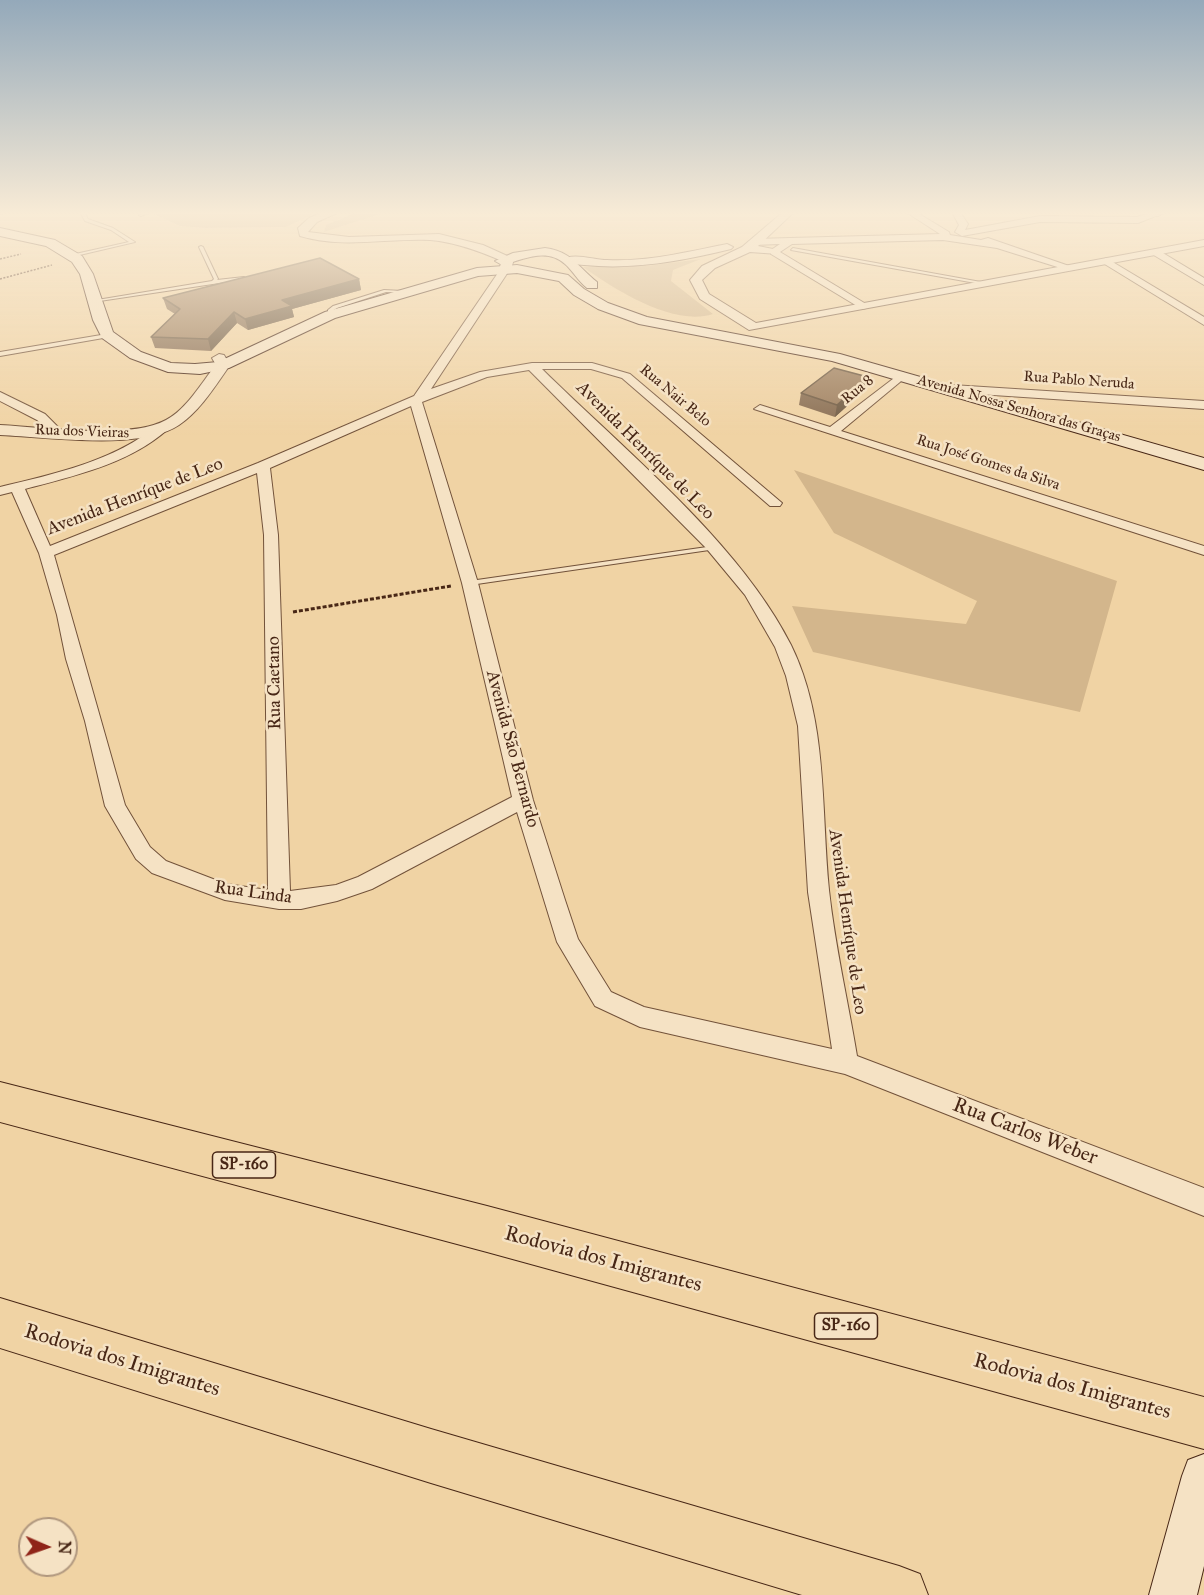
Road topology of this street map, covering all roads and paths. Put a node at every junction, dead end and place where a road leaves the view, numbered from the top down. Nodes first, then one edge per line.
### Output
1 (89, 286) edge
2 (185, 286) edge
3 (424, 286) edge
4 (492, 286) edge
5 (573, 286) edge
6 (596, 286) edge
7 (697, 286) edge
8 (830, 286) edge
9 (963, 286) edge
10 (1147, 286) edge
11 (93, 301) junction
12 (862, 306) junction
13 (1204, 322) edge
14 (673, 327) junction
15 (754, 327) junction
16 (107, 336) junction
17 (0, 354) edge
18 (834, 357) junction
19 (213, 363) junction
20 (532, 366) junction
21 (902, 375) junction
22 (952, 389) junction
23 (0, 396) edge
24 (416, 402) junction
25 (1204, 405) edge
26 (760, 409) dead end
27 (163, 427) junction
28 (0, 430) edge
29 (834, 430) junction
30 (57, 431) junction
31 (1204, 464) edge
32 (263, 467) junction
33 (8, 489) edge
34 (775, 503) dead end
35 (714, 548) junction
36 (1204, 551) edge
37 (46, 553) junction
38 (470, 583) junction
39 (273, 615) junction
40 (524, 800) junction
41 (279, 900) junction
42 (846, 1063) junction
43 (0, 1102) edge
44 (1204, 1202) edge
45 (0, 1323) edge
46 (1204, 1423) edge
47 (1204, 1476) edge
48 (899, 1595) edge
49 (1173, 1595) edge

1 - 11 main road
2 - 11 lane
3 - 19 main road, Avenida Nossa Senhora das Graças
4 - 24 street
5 - 14 main road, Avenida Nossa Senhora das Graças
6 - 15 main road, Avenida Nossa Senhora das Graças
7 - 15 street
8 - 12 street
9 - 12 street
10 - 13 street
11 - 16 main road
12 - 15 street
14 - 15 main road
14 - 18 main road, Avenida Nossa Senhora das Graças
15 - 18 main road, Avenida Nossa Senhora das Graças
16 - 17 lane
16 - 19 main road
18 - 21 main road, Avenida Nossa Senhora das Graças
19 - 27 street
20 - 24 street, Avenida Henríque de Leo
20 - 34 street, Rua Nair Belo
20 - 35 street, Avenida Henríque de Leo
21 - 22 main road, Avenida Nossa Senhora das Graças
21 - 29 street, Rua 8
22 - 25 street, Rua Pablo Neruda
22 - 31 main road, Avenida Nossa Senhora das Graças
23 - 30 street
24 - 32 street, Avenida Henríque de Leo
24 - 38 street, Avenida São Bernardo
26 - 29 street, Rua José Gomes da Silva
27 - 30 street, Rua dos Vieiras
27 - 33 street
28 - 30 street, Rua dos Vieiras
29 - 36 street, Rua José Gomes da Silva
32 - 37 street, Avenida Henríque de Leo
32 - 39 street, Rua Caetano
33 - 37 street, Rua Linda
35 - 38 lane
35 - 42 street, Avenida Henríque de Leo
37 - 41 street, Rua Linda
38 - 39 path
38 - 40 street, Avenida São Bernardo
39 - 41 street, Rua Caetano
40 - 41 street, Rua Linda
40 - 42 street, Avenida São Bernardo
42 - 44 street, Rua Carlos Weber
43 - 46 highway, Rodovia dos Imigrantes / SP-160
45 - 48 highway, Rodovia dos Imigrantes
47 - 49 main road

